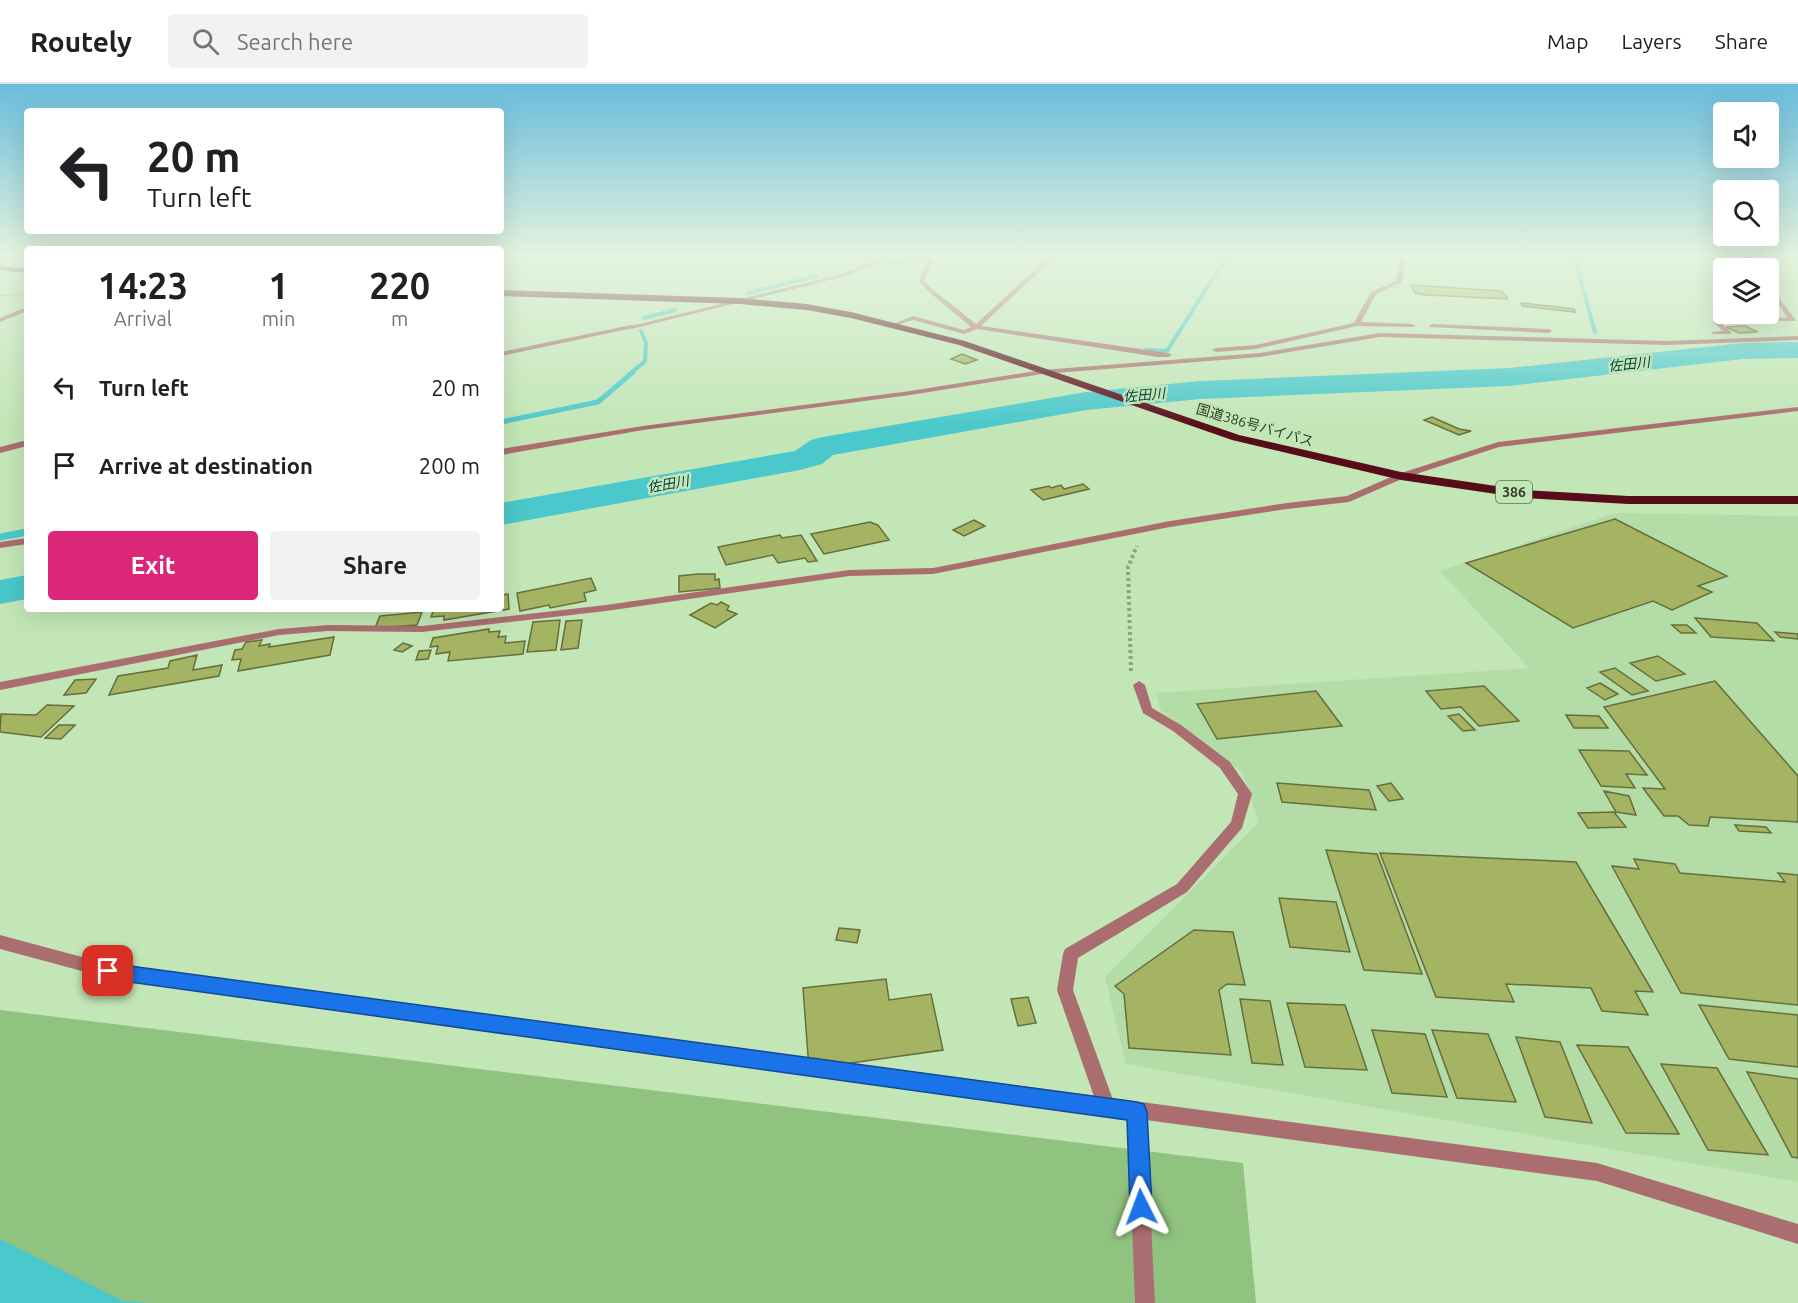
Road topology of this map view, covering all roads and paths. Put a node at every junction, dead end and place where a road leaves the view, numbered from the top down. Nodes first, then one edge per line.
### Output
1 (17, 313) edge
2 (690, 313) edge
3 (836, 313) edge
4 (958, 313) edge
5 (991, 313) edge
6 (1363, 313) edge
7 (1788, 313) edge
8 (1779, 319) joint
9 (0, 320) edge
10 (1358, 324) junction
11 (1718, 324) edge
12 (1798, 324) edge
13 (895, 325) junction
14 (1416, 326) dead end
15 (1427, 326) dead end
16 (976, 327) junction
17 (1798, 338) edge
18 (504, 353) edge
19 (1042, 372) junction
20 (1798, 409) edge
21 (24, 444) edge
22 (0, 450) edge
23 (504, 451) edge
24 (1401, 476) junction
25 (1798, 500) edge
26 (1145, 529) junction
27 (24, 541) edge
28 (0, 545) edge
29 (0, 686) edge
30 (1139, 686) joint
31 (0, 942) edge
32 (1107, 1108) junction
33 (1137, 1112) junction
34 (1798, 1234) edge
35 (1146, 1303) edge

1 - 9 street
2 - 18 street
3 - 13 highway, 国道386号バイパス / 386
4 - 16 street
5 - 16 street
6 - 10 street
7 - 8 street
8 - 12 street
10 - 14 street
10 - 16 street
11 - 15 street
13 - 16 street
13 - 19 highway, 国道386号バイパス / 386
17 - 19 street
19 - 23 street
19 - 24 highway, 国道386号バイパス / 386
20 - 24 street
21 - 22 street
24 - 25 highway, 国道386号バイパス / 386
24 - 26 street
26 - 29 street
26 - 30 path
27 - 28 street
30 - 32 street
31 - 32 street
32 - 33 street
33 - 34 street
33 - 35 street

